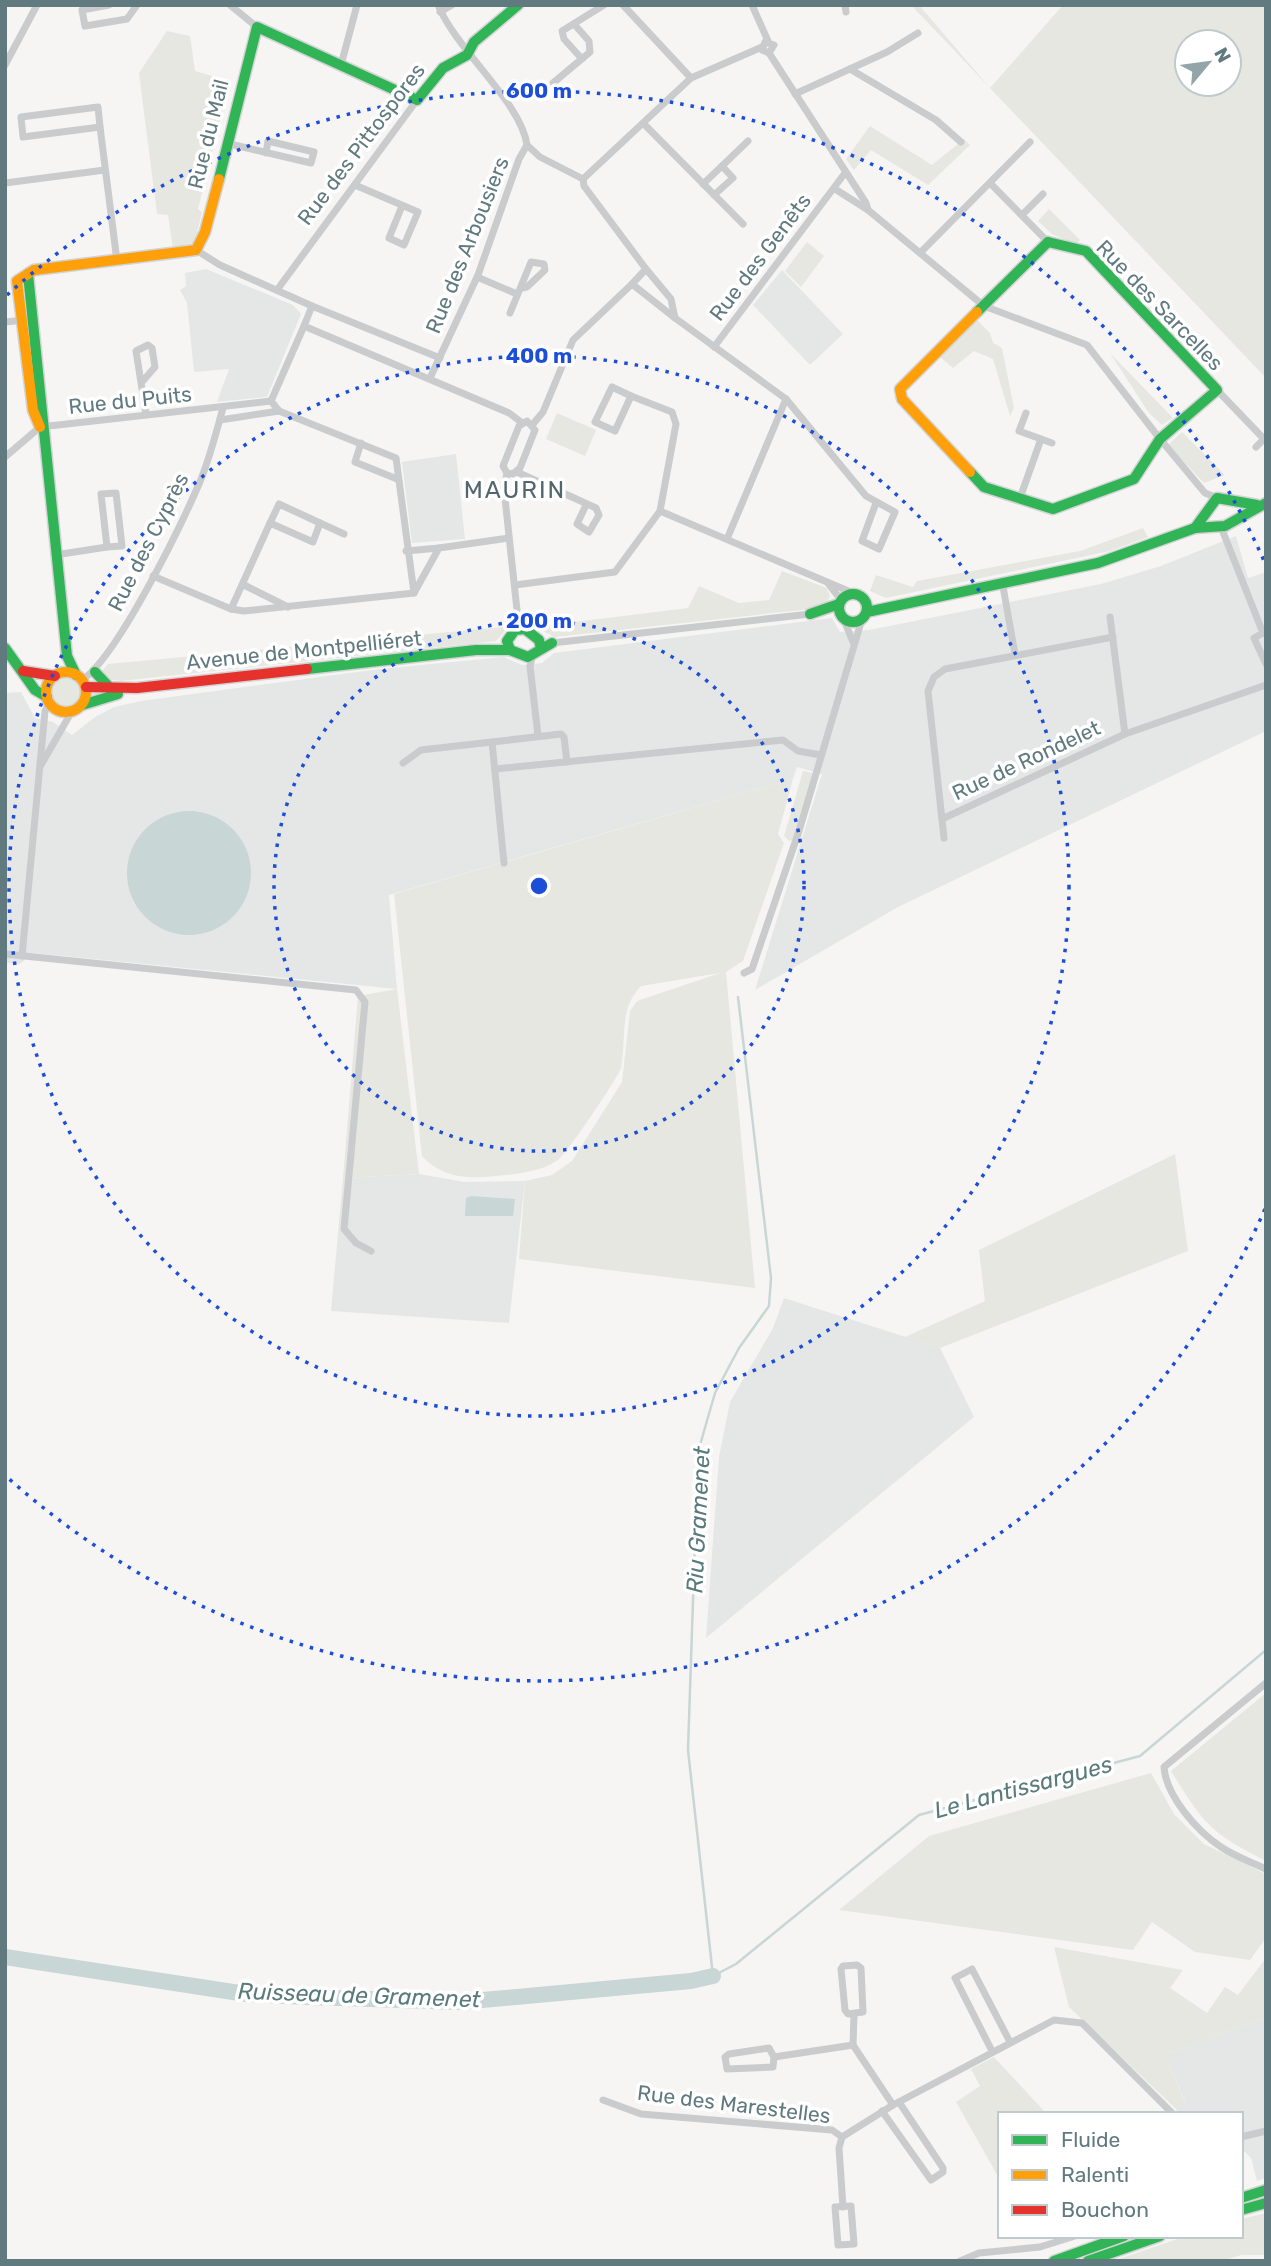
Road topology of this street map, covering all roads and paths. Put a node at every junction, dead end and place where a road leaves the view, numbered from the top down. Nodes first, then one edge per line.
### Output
1 (37, 5) edge
2 (109, 5) edge
3 (230, 5) edge
4 (358, 5) edge
5 (452, 5) edge
6 (517, 5) edge
7 (604, 5) edge
8 (623, 5) edge
9 (133, 6) edge
10 (753, 6) edge
11 (439, 9) edge
12 (574, 24) junction
13 (257, 27) junction
14 (918, 33) dead end
15 (765, 44) junction
16 (467, 55) junction
17 (582, 59) junction
18 (5, 65) edge
19 (341, 65) junction
20 (850, 69) junction
21 (691, 78) junction
22 (553, 83) dead end
23 (795, 94) junction
24 (417, 100) junction
25 (644, 124) junction
26 (100, 127) junction
27 (748, 141) dead end
28 (961, 142) dead end
29 (1030, 142) dead end
30 (226, 143) junction
31 (527, 145) junction
32 (266, 153) junction
33 (722, 166) junction
34 (105, 170) junction
35 (845, 173) junction
36 (583, 179) junction
37 (5, 183) edge
38 (355, 184) junction
39 (703, 184) junction
40 (991, 184) junction
41 (835, 189) junction
42 (1044, 194) dead end
43 (715, 195) junction
44 (402, 205) junction
45 (868, 210) junction
46 (1022, 215) junction
47 (743, 224) dead end
48 (1048, 242) junction
49 (196, 250) junction
50 (920, 253) junction
51 (117, 261) junction
52 (646, 269) junction
53 (477, 278) junction
54 (632, 284) junction
55 (277, 289) junction
56 (312, 306) junction
57 (984, 306) junction
58 (510, 313) dead end
59 (675, 318) junction
60 (27, 320) junction
61 (5, 322) edge
62 (304, 326) junction
63 (714, 347) junction
64 (440, 358) junction
65 (430, 378) junction
66 (142, 382) junction
67 (1217, 390) junction
68 (631, 396) junction
69 (786, 399) junction
70 (271, 401) junction
71 (223, 408) junction
72 (279, 411) junction
73 (146, 414) junction
74 (1026, 414) dead end
75 (220, 420) junction
76 (521, 422) junction
77 (533, 424) junction
78 (40, 427) junction
79 (1041, 439) junction
80 (1160, 439) junction
81 (361, 443) junction
82 (1052, 443) dead end
83 (1256, 447) dead end
84 (5, 457) edge
85 (517, 472) junction
86 (507, 473) junction
87 (397, 479) junction
88 (1205, 493) junction
89 (1020, 498) junction
90 (1217, 498) junction
91 (1233, 502) junction
92 (876, 503) junction
93 (1263, 504) edge
94 (586, 505) dead end
95 (1208, 509) junction
96 (660, 511) junction
97 (270, 523) junction
98 (320, 523) junction
99 (1226, 523) junction
100 (1195, 528) junction
101 (344, 534) dead end
102 (509, 538) junction
103 (727, 539) junction
104 (107, 547) junction
105 (439, 548) junction
106 (406, 551) junction
107 (55, 555) junction
108 (153, 576) junction
109 (1002, 581) junction
110 (827, 582) junction
111 (244, 585) junction
112 (514, 585) junction
113 (414, 593) junction
114 (853, 593) junction
115 (288, 607) junction
116 (231, 609) junction
117 (841, 609) junction
118 (865, 611) junction
119 (810, 614) joint
120 (1110, 617) dead end
121 (520, 630) junction
122 (1264, 632) edge
123 (1113, 637) junction
124 (853, 642) junction
125 (552, 643) joint
126 (540, 645) junction
127 (509, 646) junction
128 (5, 648) edge
129 (1016, 654) junction
130 (67, 656) junction
131 (529, 661) junction
132 (1266, 664) edge
133 (23, 671) junction
134 (95, 672) junction
135 (58, 675) junction
136 (81, 681) junction
137 (1266, 685) edge
138 (137, 688) junction
139 (111, 690) junction
140 (49, 700) junction
141 (82, 705) junction
142 (72, 712) junction
143 (1125, 734) junction
144 (538, 736) junction
145 (492, 742) junction
146 (821, 755) junction
147 (567, 762) junction
148 (403, 764) dead end
149 (38, 768) junction
150 (495, 769) junction
151 (942, 819) junction
152 (944, 838) dead end
153 (504, 863) dead end
154 (5, 954) edge
155 (22, 956) junction
156 (744, 973) dead end
157 (370, 1251) dead end
158 (1266, 1683) edge
159 (1266, 1869) edge
160 (854, 2015) junction
161 (1010, 2042) junction
162 (853, 2045) junction
163 (992, 2051) junction
164 (774, 2057) junction
165 (603, 2100) dead end
166 (896, 2103) junction
167 (882, 2111) junction
168 (1171, 2112) edge
169 (1266, 2131) edge
170 (842, 2137) junction
171 (1243, 2137) edge
172 (1266, 2190) edge
173 (1243, 2197) edge
174 (1266, 2203) edge
175 (843, 2207) junction
176 (1243, 2209) edge
177 (1069, 2238) edge
178 (1118, 2238) edge
179 (1154, 2238) edge
180 (960, 2261) edge
181 (1054, 2261) edge
182 (1088, 2261) edge

1 - 18 street
2 - 9 street
3 - 13 street
4 - 19 street
5 - 11 street
6 - 16 street, Rue des Pittospores
7 - 12 street
8 - 21 street
10 - 15 street
11 - 16 street
12 - 17 street
12 - 17 street
13 - 19 street
13 - 30 street, Rue du Mail
14 - 20 street
15 - 21 street
15 - 23 street
16 - 24 street, Rue des Pittospores
16 - 31 street
17 - 22 street
19 - 24 street
20 - 23 street
20 - 28 street
21 - 25 street
23 - 35 street
24 - 38 street, Rue des Pittospores
25 - 36 street
25 - 39 street
26 - 26 street
26 - 34 street
27 - 33 street
29 - 40 street
30 - 32 street
30 - 49 street, Rue du Mail
31 - 36 street
31 - 53 street, Rue des Arbousiers
32 - 32 street
33 - 39 street
33 - 43 street
34 - 37 street
34 - 51 street
35 - 41 street, Rue des Genêts
35 - 45 street
36 - 52 street
38 - 44 street
38 - 55 street, Rue des Pittospores
39 - 43 street
40 - 46 street
40 - 50 street
41 - 45 street
41 - 63 street, Rue des Genêts
42 - 46 street
43 - 47 street
44 - 44 street
45 - 50 street
46 - 48 street
48 - 57 street
48 - 67 street, Rue des Sarcelles
49 - 51 street
49 - 55 street
50 - 57 street
51 - 60 street
52 - 54 street
52 - 59 street
53 - 58 street
53 - 64 street, Rue des Arbousiers
54 - 59 street
54 - 77 street
55 - 56 street
56 - 62 street
56 - 64 street
57 - 80 street
57 - 89 street
59 - 63 street
60 - 61 street
60 - 78 street
62 - 65 street
62 - 70 street
63 - 69 street
64 - 65 street, Rue des Arbousiers
65 - 76 street
66 - 66 street
66 - 73 street
67 - 80 street, Rue des Sarcelles
67 - 83 street
68 - 68 street
68 - 96 street
69 - 92 street
69 - 103 street
70 - 71 street, Rue du Puits
70 - 72 street
71 - 73 street, Rue du Puits
71 - 75 street, Rue des Cyprès
72 - 75 street
72 - 81 street
73 - 78 street, Rue du Puits
74 - 79 street
75 - 108 street, Rue des Cyprès
76 - 77 street
76 - 86 street
77 - 85 street
78 - 84 street
78 - 107 street
79 - 82 street
79 - 89 street
80 - 88 street
80 - 89 street
81 - 87 street
81 - 87 street
85 - 86 street
85 - 94 street
86 - 102 street
87 - 106 street
88 - 90 street
88 - 95 street
90 - 91 street
90 - 95 street
91 - 93 street
91 - 99 street
92 - 92 street
93 - 99 street
95 - 99 street
95 - 100 street
96 - 103 street
96 - 112 street
97 - 98 street
97 - 98 street
97 - 111 street
98 - 101 street
99 - 100 street
99 - 122 street
100 - 109 street
102 - 105 street
102 - 112 street
103 - 110 street
104 - 104 street
104 - 107 street
105 - 106 street
105 - 113 street
106 - 113 street
107 - 130 street
108 - 116 street
108 - 134 street, Rue des Cyprès
109 - 118 street
109 - 129 street
110 - 114 street
110 - 117 street
111 - 115 street
111 - 116 street
112 - 121 street
113 - 115 street
114 - 117 street
114 - 118 street
115 - 116 street
117 - 118 street
117 - 119 street
117 - 124 street
118 - 124 street
119 - 125 street
120 - 123 street, Rue de Rondelet
121 - 126 street
121 - 127 street
122 - 132 street
123 - 129 street, Rue de Rondelet
123 - 143 street, Rue de Rondelet
124 - 146 street
125 - 126 street
126 - 131 street
127 - 131 street
127 - 138 street, Avenue de Montpelliéret
128 - 133 street
129 - 151 street, Rue de Rondelet
130 - 135 street
130 - 136 street
131 - 144 street
133 - 135 street
133 - 140 street
134 - 136 street, Rue des Cyprès
134 - 139 street
135 - 136 street
135 - 140 street
136 - 139 street, Avenue de Montpelliéret
136 - 141 street
137 - 143 street, Rue de Rondelet
138 - 139 street, Avenue de Montpelliéret
138 - 141 street, Avenue de Montpelliéret
140 - 142 street
140 - 149 street
141 - 142 street
142 - 149 street
143 - 151 street, Rue de Rondelet
144 - 145 street
144 - 147 street
145 - 148 street
145 - 150 street
146 - 147 street
146 - 156 street
147 - 150 street
149 - 155 street
150 - 153 street
151 - 152 street, Rue de Rondelet
154 - 155 street
155 - 157 street
158 - 159 street
160 - 160 street
160 - 162 street
161 - 163 street, Rue des Marestelles
161 - 163 street
161 - 168 street, Rue des Marestelles
162 - 164 street
162 - 166 street
163 - 166 street, Rue des Marestelles
164 - 164 street
165 - 170 street, Rue des Marestelles
166 - 167 street, Rue des Marestelles
166 - 167 street
167 - 170 street, Rue des Marestelles
169 - 171 street
170 - 175 street
172 - 173 street
174 - 176 street
175 - 175 street
177 - 180 street
178 - 181 street
179 - 182 street

